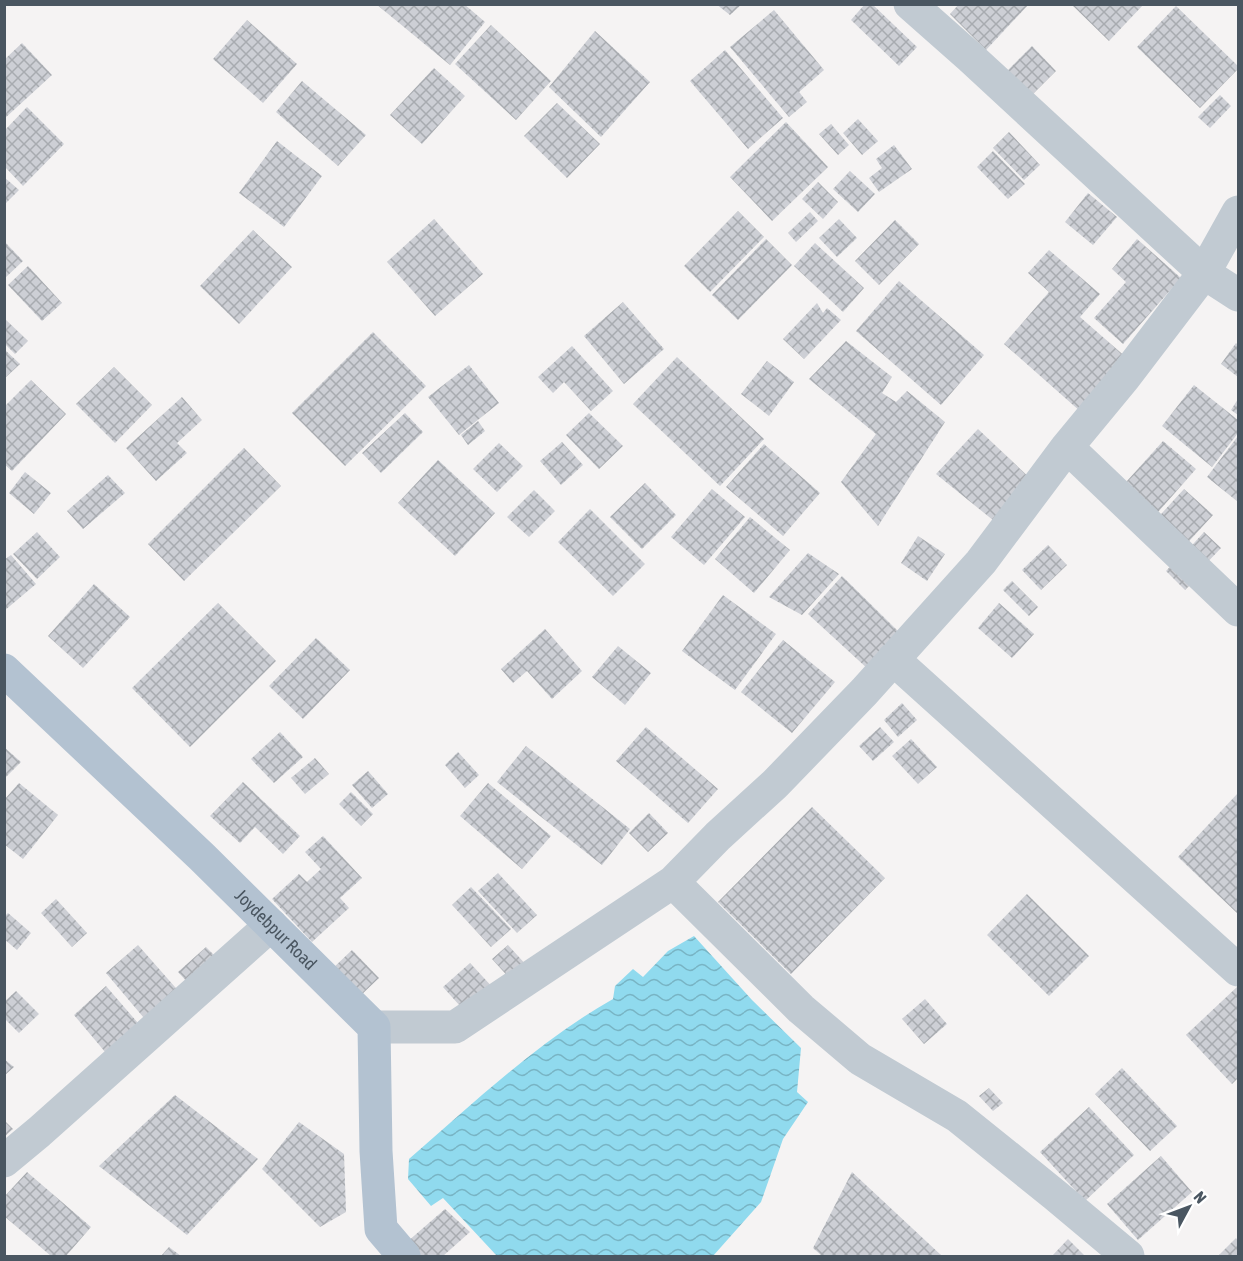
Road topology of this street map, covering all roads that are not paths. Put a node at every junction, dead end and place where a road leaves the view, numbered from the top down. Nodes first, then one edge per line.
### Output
1 (910, 4) edge
2 (1239, 212) edge
3 (1204, 273) junction
4 (1239, 295) edge
5 (1067, 447) junction
6 (1239, 610) edge
7 (893, 659) junction
8 (4, 670) edge
9 (673, 882) junction
10 (271, 925) junction
11 (1239, 970) edge
12 (374, 1027) junction
13 (4, 1161) edge
14 (404, 1257) edge
15 (1128, 1257) edge

1 - 3 street
2 - 3 street
3 - 4 street
3 - 5 street
5 - 6 street
5 - 7 street
7 - 9 street
7 - 11 street
8 - 10 main road, Joydebpur Road
9 - 12 street
9 - 15 street
10 - 12 main road, Joydebpur Road
10 - 13 street
12 - 14 main road

